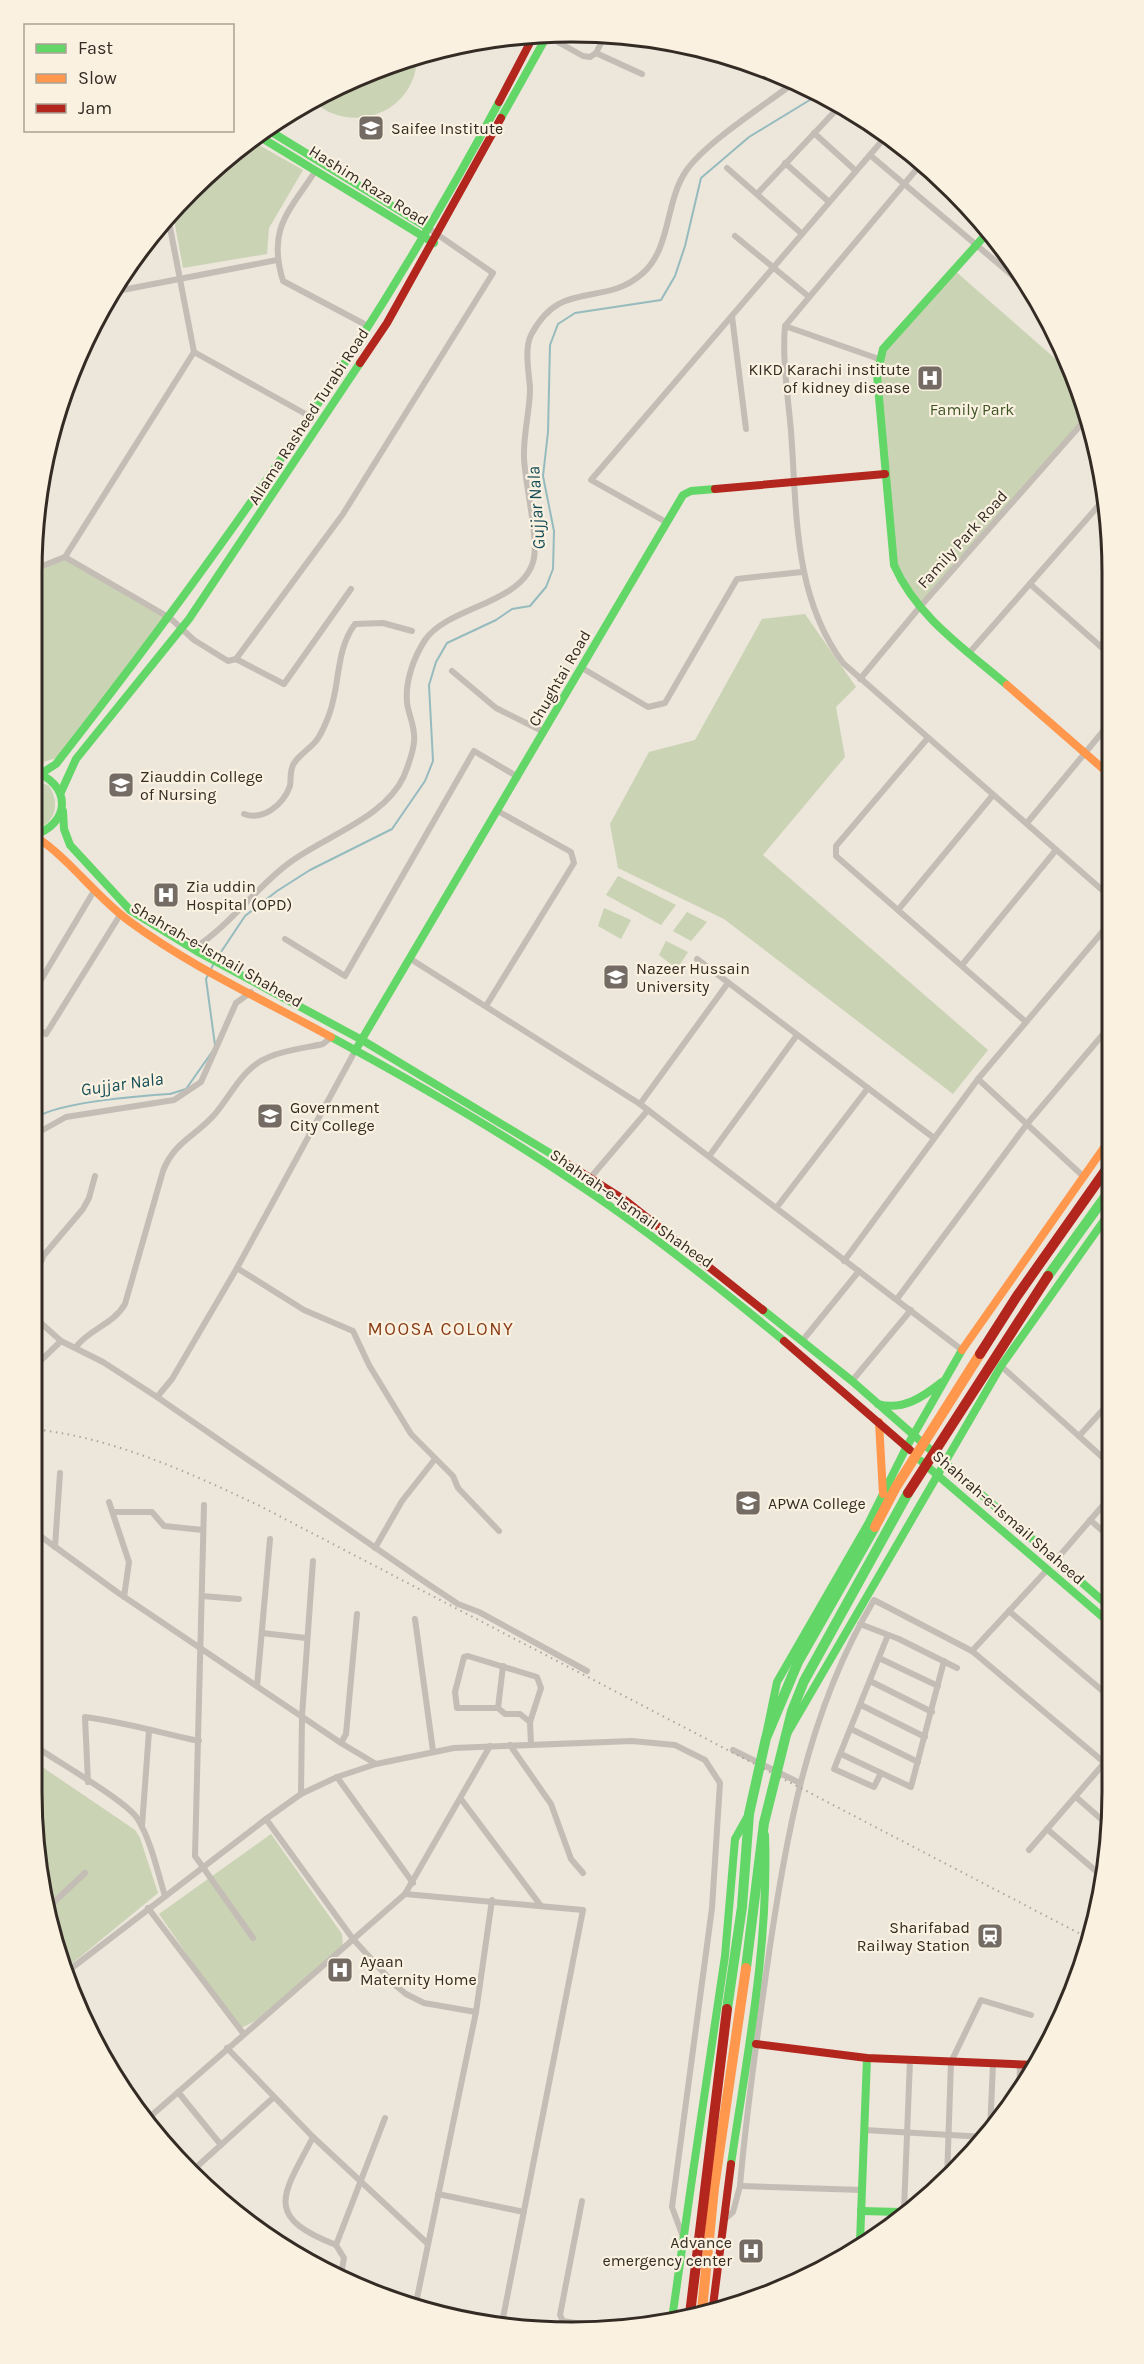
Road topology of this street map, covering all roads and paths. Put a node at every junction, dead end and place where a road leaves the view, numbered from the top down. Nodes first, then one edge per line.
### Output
1 (557, 42) edge
2 (543, 43) edge
3 (601, 43) edge
4 (528, 44) edge
5 (596, 53) junction
6 (642, 74) dead end
7 (787, 88) edge
8 (835, 112) edge
9 (814, 133) junction
10 (274, 134) edge
11 (266, 140) edge
12 (881, 142) edge
13 (870, 155) junction
14 (785, 163) junction
15 (727, 168) dead end
16 (316, 170) junction
17 (916, 170) edge
18 (856, 171) junction
19 (904, 184) junction
20 (757, 194) junction
21 (828, 201) junction
22 (170, 228) edge
23 (425, 232) junction
24 (801, 233) junction
25 (735, 236) dead end
26 (436, 238) junction
27 (983, 238) edge
28 (978, 244) junction
29 (277, 260) junction
30 (773, 266) junction
31 (1008, 270) edge
32 (180, 279) junction
33 (124, 290) edge
34 (808, 296) junction
35 (732, 316) junction
36 (368, 326) junction
37 (785, 326) junction
38 (194, 352) junction
39 (879, 359) junction
40 (311, 417) junction
41 (1081, 425) edge
42 (746, 429) dead end
43 (885, 474) junction
44 (795, 483) junction
45 (1097, 507) edge
46 (666, 522) junction
47 (65, 557) junction
48 (42, 566) edge
49 (802, 573) junction
50 (1030, 584) junction
51 (351, 589) dead end
52 (919, 608) junction
53 (170, 618) junction
54 (182, 628) junction
55 (412, 631) dead end
56 (1102, 644) edge
57 (1100, 646) joint
58 (970, 652) junction
59 (236, 659) junction
60 (582, 668) junction
61 (452, 671) dead end
62 (860, 679) junction
63 (544, 732) junction
64 (1102, 732) edge
65 (927, 739) junction
66 (1085, 752) junction
67 (1102, 768) edge
68 (42, 770) edge
69 (42, 775) edge
70 (518, 777) junction
71 (61, 792) junction
72 (993, 795) junction
73 (496, 810) junction
74 (63, 811) junction
75 (244, 814) dead end
76 (1027, 823) junction
77 (42, 832) edge
78 (42, 841) edge
79 (1056, 850) junction
80 (1102, 890) edge
81 (94, 891) junction
82 (898, 910) junction
83 (120, 915) junction
84 (1102, 932) edge
85 (285, 939) dead end
86 (192, 952) junction
87 (409, 958) junction
88 (697, 959) dead end
89 (962, 965) junction
90 (42, 978) edge
91 (244, 981) junction
92 (728, 982) junction
93 (251, 992) junction
94 (486, 1006) junction
95 (1026, 1022) junction
96 (42, 1031) edge
97 (797, 1035) junction
98 (1102, 1035) edge
99 (330, 1038) junction
100 (362, 1040) junction
101 (355, 1051) junction
102 (978, 1079) junction
103 (868, 1088) junction
104 (640, 1104) junction
105 (648, 1110) junction
106 (1027, 1124) junction
107 (42, 1130) edge
108 (934, 1138) junction
109 (1102, 1150) edge
110 (710, 1155) junction
111 (1102, 1175) edge
112 (95, 1176) dead end
113 (1083, 1176) junction
114 (591, 1177) junction
115 (1102, 1201) edge
116 (777, 1208) junction
117 (1102, 1223) edge
118 (42, 1260) edge
119 (844, 1261) junction
120 (237, 1268) junction
121 (859, 1271) junction
122 (897, 1299) junction
123 (911, 1310) junction
124 (42, 1324) edge
125 (803, 1340) junction
126 (61, 1341) junction
127 (76, 1347) junction
128 (962, 1350) junction
129 (42, 1359) edge
130 (1001, 1366) junction
131 (945, 1380) junction
132 (852, 1381) junction
133 (157, 1397) junction
134 (878, 1404) junction
135 (1102, 1411) edge
136 (879, 1422) junction
137 (914, 1435) junction
138 (1079, 1436) junction
139 (906, 1448) junction
140 (1102, 1457) edge
141 (435, 1459) junction
142 (945, 1462) junction
143 (60, 1473) dead end
144 (937, 1475) junction
145 (884, 1494) junction
146 (109, 1502) dead end
147 (204, 1505) dead end
148 (1102, 1506) edge
149 (112, 1512) junction
150 (1090, 1520) junction
151 (203, 1530) junction
152 (1102, 1530) edge
153 (499, 1531) dead end
154 (42, 1537) edge
155 (270, 1539) dead end
156 (55, 1547) junction
157 (375, 1548) junction
158 (1056, 1560) junction
159 (313, 1562) dead end
160 (1047, 1570) junction
161 (202, 1596) junction
162 (124, 1597) junction
163 (239, 1599) dead end
164 (1102, 1600) edge
165 (1009, 1611) junction
166 (357, 1614) dead end
167 (1102, 1617) edge
168 (415, 1619) dead end
169 (860, 1624) junction
170 (262, 1633) junction
171 (888, 1635) junction
172 (306, 1638) junction
173 (200, 1648) junction
174 (972, 1651) junction
175 (879, 1658) junction
176 (944, 1661) junction
177 (503, 1666) junction
178 (957, 1668) dead end
179 (587, 1671) dead end
180 (870, 1682) junction
181 (258, 1686) junction
182 (938, 1686) junction
183 (1102, 1690) edge
184 (861, 1705) junction
185 (498, 1708) junction
186 (932, 1712) junction
187 (302, 1716) junction
188 (530, 1722) junction
189 (851, 1729) junction
190 (149, 1731) junction
191 (785, 1737) junction
192 (925, 1737) junction
193 (766, 1738) junction
194 (199, 1741) junction
195 (341, 1743) junction
196 (510, 1745) junction
197 (531, 1745) junction
198 (490, 1746) junction
199 (734, 1750) dead end
200 (42, 1751) edge
201 (433, 1751) junction
202 (841, 1754) junction
203 (1102, 1759) edge
204 (918, 1762) junction
205 (376, 1764) junction
206 (1102, 1766) edge
207 (881, 1773) junction
208 (337, 1777) junction
209 (88, 1782) junction
210 (800, 1783) junction
211 (301, 1794) junction
212 (1076, 1797) junction
213 (460, 1799) junction
214 (749, 1814) junction
215 (266, 1819) junction
216 (1101, 1819) edge
217 (764, 1823) junction
218 (142, 1828) junction
219 (1047, 1829) junction
220 (1029, 1850) dead end
221 (202, 1866) junction
222 (1096, 1871) edge
223 (85, 1873) dead end
224 (583, 1873) dead end
225 (413, 1883) junction
226 (405, 1894) junction
227 (165, 1896) junction
228 (492, 1900) junction
229 (54, 1902) edge
230 (541, 1906) junction
231 (148, 1908) junction
232 (253, 1938) dead end
233 (353, 1939) junction
234 (72, 1968) edge
235 (476, 2012) junction
236 (1031, 2015) dead end
237 (243, 2033) junction
238 (756, 2044) junction
239 (227, 2048) junction
240 (867, 2058) junction
241 (909, 2060) junction
242 (951, 2062) junction
243 (993, 2064) junction
244 (1020, 2065) junction
245 (1026, 2065) edge
246 (1020, 2075) edge
247 (178, 2092) junction
248 (274, 2097) junction
249 (152, 2115) edge
250 (991, 2117) edge
251 (385, 2118) dead end
252 (864, 2130) junction
253 (908, 2131) junction
254 (313, 2137) junction
255 (950, 2137) junction
256 (973, 2137) edge
257 (221, 2145) junction
258 (948, 2166) edge
259 (197, 2167) edge
260 (361, 2181) junction
261 (740, 2186) junction
262 (862, 2190) junction
263 (438, 2194) junction
264 (582, 2201) dead end
265 (902, 2206) edge
266 (861, 2211) junction
267 (896, 2211) edge
268 (524, 2212) junction
269 (724, 2220) junction
270 (860, 2237) edge
271 (683, 2238) junction
272 (428, 2244) junction
273 (336, 2245) junction
274 (342, 2269) edge
275 (417, 2299) edge
276 (713, 2303) edge
277 (702, 2306) edge
278 (691, 2308) edge
279 (673, 2312) edge
280 (503, 2317) edge
281 (569, 2322) edge

1 - 5 street
2 - 26 main road, Allama Rasheed Turabi Road
3 - 5 street
4 - 23 main road, Allama Rasheed Turabi Road
5 - 6 street
7 - 86 street
8 - 9 street
9 - 14 street
9 - 18 street
10 - 23 main road, Hashim Raza Road
11 - 16 main road, Hashim Raza Road
12 - 13 street
13 - 18 street
13 - 19 street
14 - 20 street
14 - 21 street
15 - 20 street
16 - 23 main road, Hashim Raza Road
16 - 29 street
17 - 19 street
18 - 21 street
19 - 28 street
19 - 34 street
20 - 24 street
21 - 24 street
22 - 32 street
23 - 26 main road, Hashim Raza Road
23 - 36 main road, Allama Rasheed Turabi Road
24 - 30 street
25 - 30 street
26 - 54 main road, Allama Rasheed Turabi Road
26 - 59 street
27 - 28 main road
28 - 31 street
28 - 39 main road
29 - 32 street
29 - 36 street
30 - 34 street
30 - 35 street
32 - 33 street
32 - 38 street
34 - 37 street
35 - 42 street
35 - 46 street
36 - 40 main road, Allama Rasheed Turabi Road
37 - 39 street
37 - 44 street
38 - 40 street
38 - 47 street
39 - 43 main road
40 - 53 main road, Allama Rasheed Turabi Road
41 - 52 street, Family Park Road
43 - 44 main road, Chughtai Road
43 - 52 main road
44 - 46 main road, Chughtai Road
44 - 49 street
45 - 50 street
46 - 60 main road, Chughtai Road
47 - 48 street
47 - 53 street
49 - 60 street
49 - 62 street
50 - 57 street
50 - 58 street
51 - 59 street
52 - 58 main road
52 - 62 street, Family Park Road
53 - 54 street
53 - 68 main road, Allama Rasheed Turabi Road
54 - 59 street
54 - 71 main road, Allama Rasheed Turabi Road
55 - 75 street
56 - 57 street
58 - 66 main road
60 - 63 main road, Chughtai Road
61 - 63 street
62 - 65 street
63 - 70 main road, Chughtai Road
64 - 66 street
65 - 72 street
65 - 82 street
66 - 67 main road
66 - 76 street
69 - 71 main road
70 - 73 main road, Chughtai Road
70 - 85 street
71 - 74 main road, Shahrah-e-Ismail Shaheed
72 - 76 street
72 - 82 street
73 - 87 main road, Chughtai Road
73 - 94 street
74 - 77 main road
74 - 86 main road, Shahrah-e-Ismail Shaheed
76 - 79 street
78 - 81 main road, Shahrah-e-Ismail Shaheed
79 - 80 street
79 - 89 street
81 - 83 main road, Shahrah-e-Ismail Shaheed
81 - 90 street
82 - 89 street
83 - 86 main road, Shahrah-e-Ismail Shaheed
83 - 96 street
84 - 95 street
86 - 91 main road, Shahrah-e-Ismail Shaheed
86 - 91 main road, Shahrah-e-Ismail Shaheed
87 - 94 street
87 - 100 main road, Chughtai Road
88 - 92 street
89 - 95 street
91 - 93 main road, Shahrah-e-Ismail Shaheed
91 - 100 main road, Shahrah-e-Ismail Shaheed
92 - 97 street
92 - 104 street
93 - 99 main road, Shahrah-e-Ismail Shaheed
93 - 107 street
94 - 104 street
95 - 102 street
97 - 103 street
97 - 110 street
98 - 106 street
99 - 101 main road, Shahrah-e-Ismail Shaheed
99 - 127 street
100 - 101 main road, Chughtai Road
100 - 114 main road, Shahrah-e-Ismail Shaheed
101 - 120 street
101 - 136 main road, Shahrah-e-Ismail Shaheed
102 - 106 street
102 - 108 street
103 - 108 street
103 - 116 street
104 - 105 street
105 - 110 street
105 - 114 street
106 - 113 street
106 - 122 street
108 - 119 street
109 - 113 main road
110 - 116 street
111 - 193 main road, bridge
112 - 118 street
113 - 128 main road
114 - 125 main road, Shahrah-e-Ismail Shaheed
115 - 191 main road, bridge
116 - 119 street
117 - 130 main road
119 - 121 street
120 - 133 street
120 - 141 street
121 - 122 street
121 - 125 street
122 - 123 street
123 - 128 street
123 - 132 street
124 - 126 street
125 - 132 main road, Shahrah-e-Ismail Shaheed
126 - 127 street
126 - 129 street
127 - 133 street
128 - 131 main road
130 - 138 street
130 - 142 main road
131 - 134 main road
131 - 137 main road
132 - 134 main road, Shahrah-e-Ismail Shaheed
133 - 157 street
134 - 137 main road, Shahrah-e-Ismail Shaheed
135 - 138 street
136 - 139 main road, Shahrah-e-Ismail Shaheed
136 - 145 main road
137 - 139 main road
137 - 142 main road, Shahrah-e-Ismail Shaheed
138 - 140 street
139 - 144 main road, Shahrah-e-Ismail Shaheed
139 - 145 main road
141 - 153 street
141 - 157 street
142 - 144 main road
142 - 158 main road, Shahrah-e-Ismail Shaheed
143 - 156 street
144 - 160 main road, Shahrah-e-Ismail Shaheed
144 - 191 main road, bridge
145 - 193 main road, bridge
146 - 149 street
147 - 151 street
148 - 150 street
149 - 151 street
149 - 162 street
150 - 152 street
150 - 158 street
151 - 161 street
154 - 156 street
155 - 170 street
156 - 162 street
157 - 179 street
158 - 164 main road, Shahrah-e-Ismail Shaheed
159 - 172 street
160 - 165 street
160 - 167 main road, Shahrah-e-Ismail Shaheed
161 - 163 street
161 - 173 street
162 - 173 street
165 - 174 street
165 - 183 street
166 - 195 street
168 - 201 street
169 - 171 street
169 - 174 street
169 - 210 street
170 - 172 street
170 - 181 street
171 - 175 street
171 - 176 street
172 - 187 street
173 - 181 street
173 - 194 street
174 - 203 street
175 - 180 street
175 - 182 street
176 - 178 street
176 - 182 street
177 - 185 street
177 - 185 street
177 - 188 street
180 - 184 street
180 - 186 street
181 - 187 street
182 - 186 street
184 - 189 street
184 - 192 street
185 - 188 street
186 - 192 street
187 - 195 street
187 - 211 street
188 - 197 street
189 - 202 street
189 - 204 street
190 - 194 street
190 - 209 street
190 - 218 street
191 - 217 main road, bridge
192 - 204 street
193 - 214 main road, bridge
194 - 221 street
195 - 205 street
196 - 197 street
196 - 198 street
196 - 224 street
197 - 271 street
198 - 201 street
198 - 213 street
199 - 210 street
200 - 209 street
201 - 205 street
202 - 207 street
202 - 207 street
204 - 207 street
205 - 208 street
206 - 212 street
208 - 211 street
208 - 225 street
209 - 218 street
210 - 238 street
211 - 215 street
212 - 216 street
212 - 219 street
213 - 225 street
213 - 230 street
214 - 271 main road
214 - 278 main road, bridge
215 - 221 street
215 - 233 street
217 - 269 main road, bridge
217 - 277 main road, bridge
218 - 227 street
219 - 220 street
219 - 222 street
221 - 227 street
221 - 232 street
223 - 229 street
225 - 226 street
226 - 228 street
226 - 233 street
227 - 231 street
228 - 230 street
228 - 235 street
230 - 268 street
231 - 234 street
231 - 237 street
233 - 235 street
233 - 237 street
235 - 263 street
236 - 242 street
237 - 239 street
238 - 240 main road
238 - 261 street
239 - 247 street
239 - 248 street
240 - 241 main road
240 - 252 main road
241 - 242 main road
241 - 253 street
242 - 243 main road
242 - 255 street
243 - 244 main road
243 - 250 street
244 - 245 main road
244 - 246 street
247 - 249 street
247 - 257 street
248 - 254 street
248 - 257 street
251 - 260 street
252 - 253 street
252 - 262 main road
253 - 255 street
253 - 265 street
254 - 260 street
254 - 273 street
255 - 256 street
255 - 258 street
257 - 259 street
260 - 272 street
260 - 273 street
261 - 262 street
261 - 269 street
262 - 266 main road
263 - 268 street
263 - 272 street
264 - 281 street
266 - 267 main road
266 - 270 main road
268 - 280 street
269 - 276 main road
271 - 279 main road
272 - 275 street
273 - 274 street

